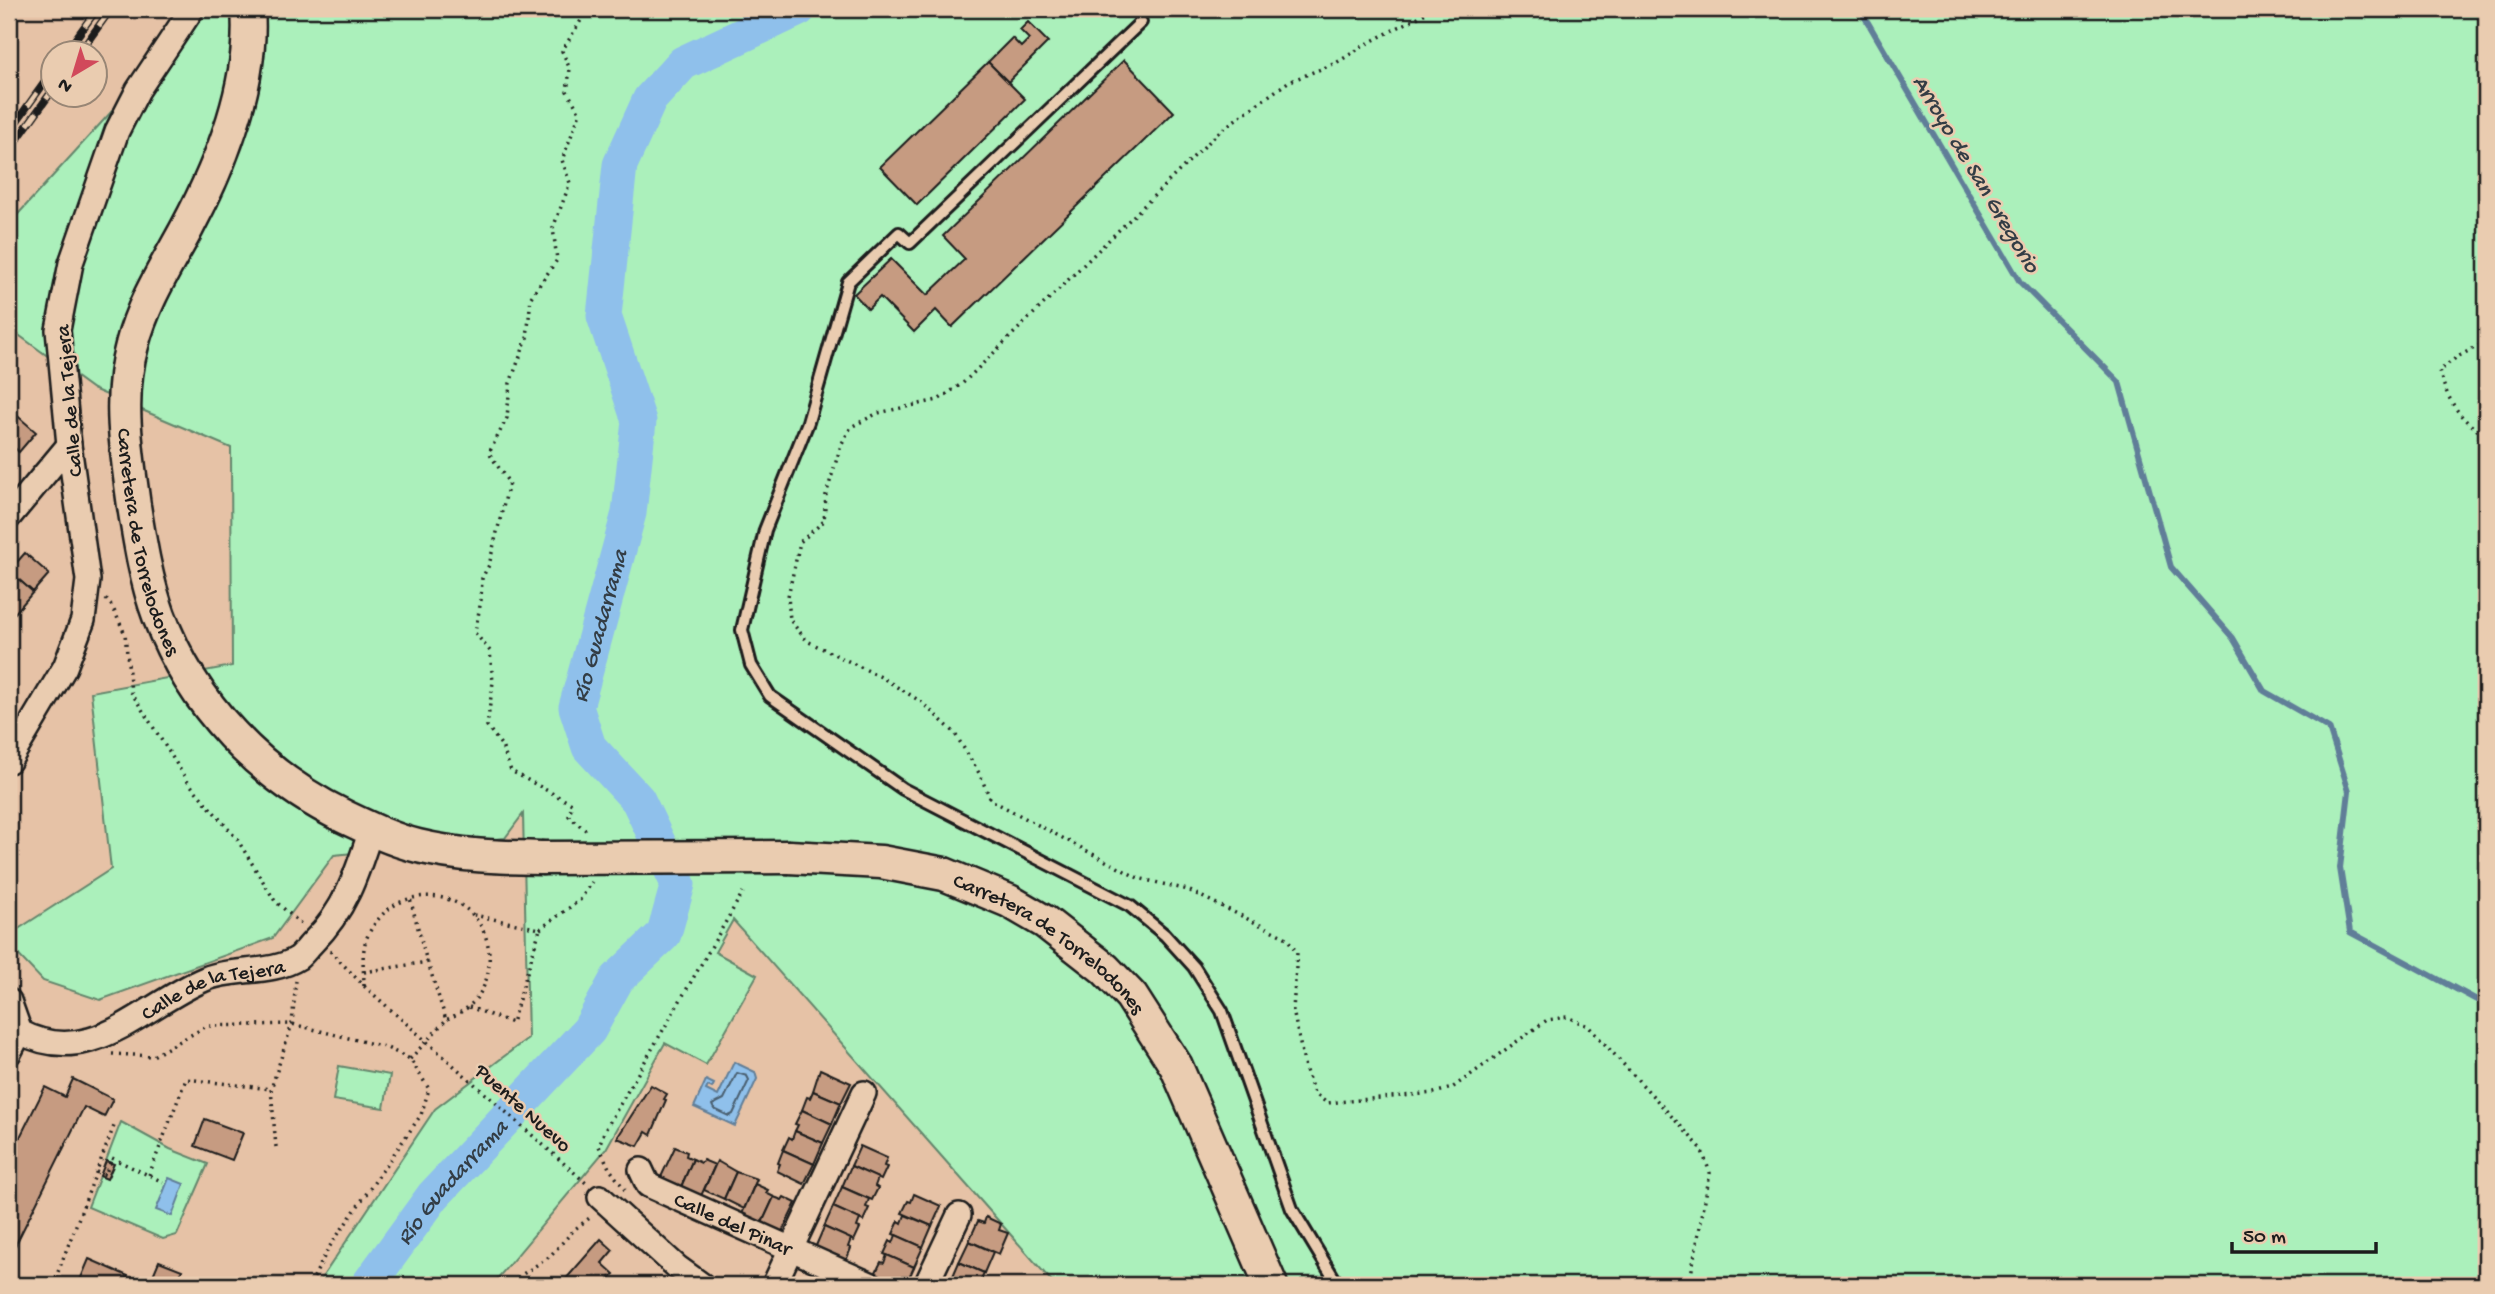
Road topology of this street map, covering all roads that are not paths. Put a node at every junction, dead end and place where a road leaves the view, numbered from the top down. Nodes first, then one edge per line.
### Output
1 (192, 9) edge
2 (248, 9) edge
3 (1141, 22) dead end
4 (69, 445) junction
5 (9, 517) edge
6 (9, 761) edge
7 (371, 830) junction
8 (9, 1001) edge
9 (20, 1032) junction
10 (9, 1053) edge
11 (863, 1093) dead end
12 (1216, 1161) junction
13 (641, 1170) dead end
14 (614, 1201) road end
15 (959, 1214) dead end
16 (791, 1249) junction
17 (702, 1285) edge
18 (774, 1285) edge
19 (872, 1285) edge
20 (926, 1285) edge
21 (1257, 1285) edge
22 (1271, 1285) edge
23 (1338, 1285) edge

1 - 4 street, Calle de la Tejera
2 - 7 main road, Carretera de Torrelodones
3 - 23 lane
4 - 5 street
4 - 6 street, Calle de la Tejera
7 - 9 street, Calle de la Tejera
7 - 12 main road, Carretera de Torrelodones, bridge
8 - 9 street
9 - 10 street
11 - 16 street
12 - 21 main road, Carretera de Torrelodones
12 - 22 main road, Carretera de Torrelodones
13 - 16 street, Calle del Pinar
14 - 17 street
15 - 20 street
16 - 18 street
16 - 19 street, Calle del Pinar

